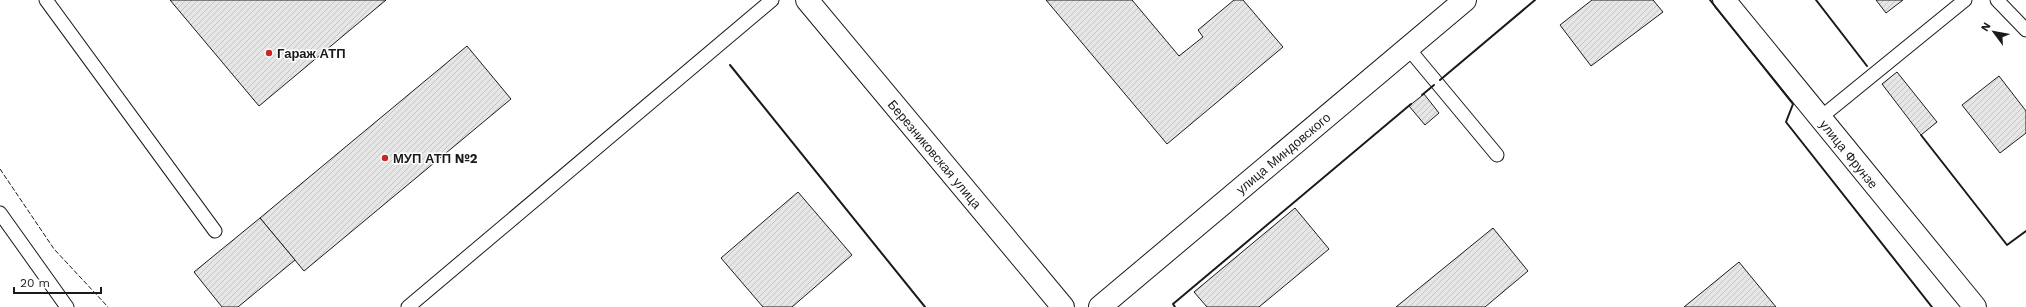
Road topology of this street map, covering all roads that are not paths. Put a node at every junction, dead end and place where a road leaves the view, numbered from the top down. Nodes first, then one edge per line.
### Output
1 (46, 0) edge
2 (772, 0) edge
3 (807, 0) edge
4 (1465, 0) edge
5 (1724, 0) edge
6 (1965, 0) edge
7 (1997, 0) edge
8 (2026, 30) edge
9 (1408, 48) junction
10 (1820, 118) junction
11 (1497, 155) dead end
12 (0, 213) edge
13 (215, 231) dead end
14 (67, 307) edge
15 (408, 307) edge
16 (1063, 307) edge
17 (1100, 307) edge
18 (1975, 307) edge

1 - 13 lane
2 - 15 lane
3 - 16 street, Березниковская улица
4 - 9 street, улица Миндовского
5 - 10 street, улица Фрунзе
6 - 10 lane
7 - 8 lane
9 - 11 lane
9 - 17 street, улица Миндовского
10 - 18 street, улица Фрунзе
12 - 14 lane

